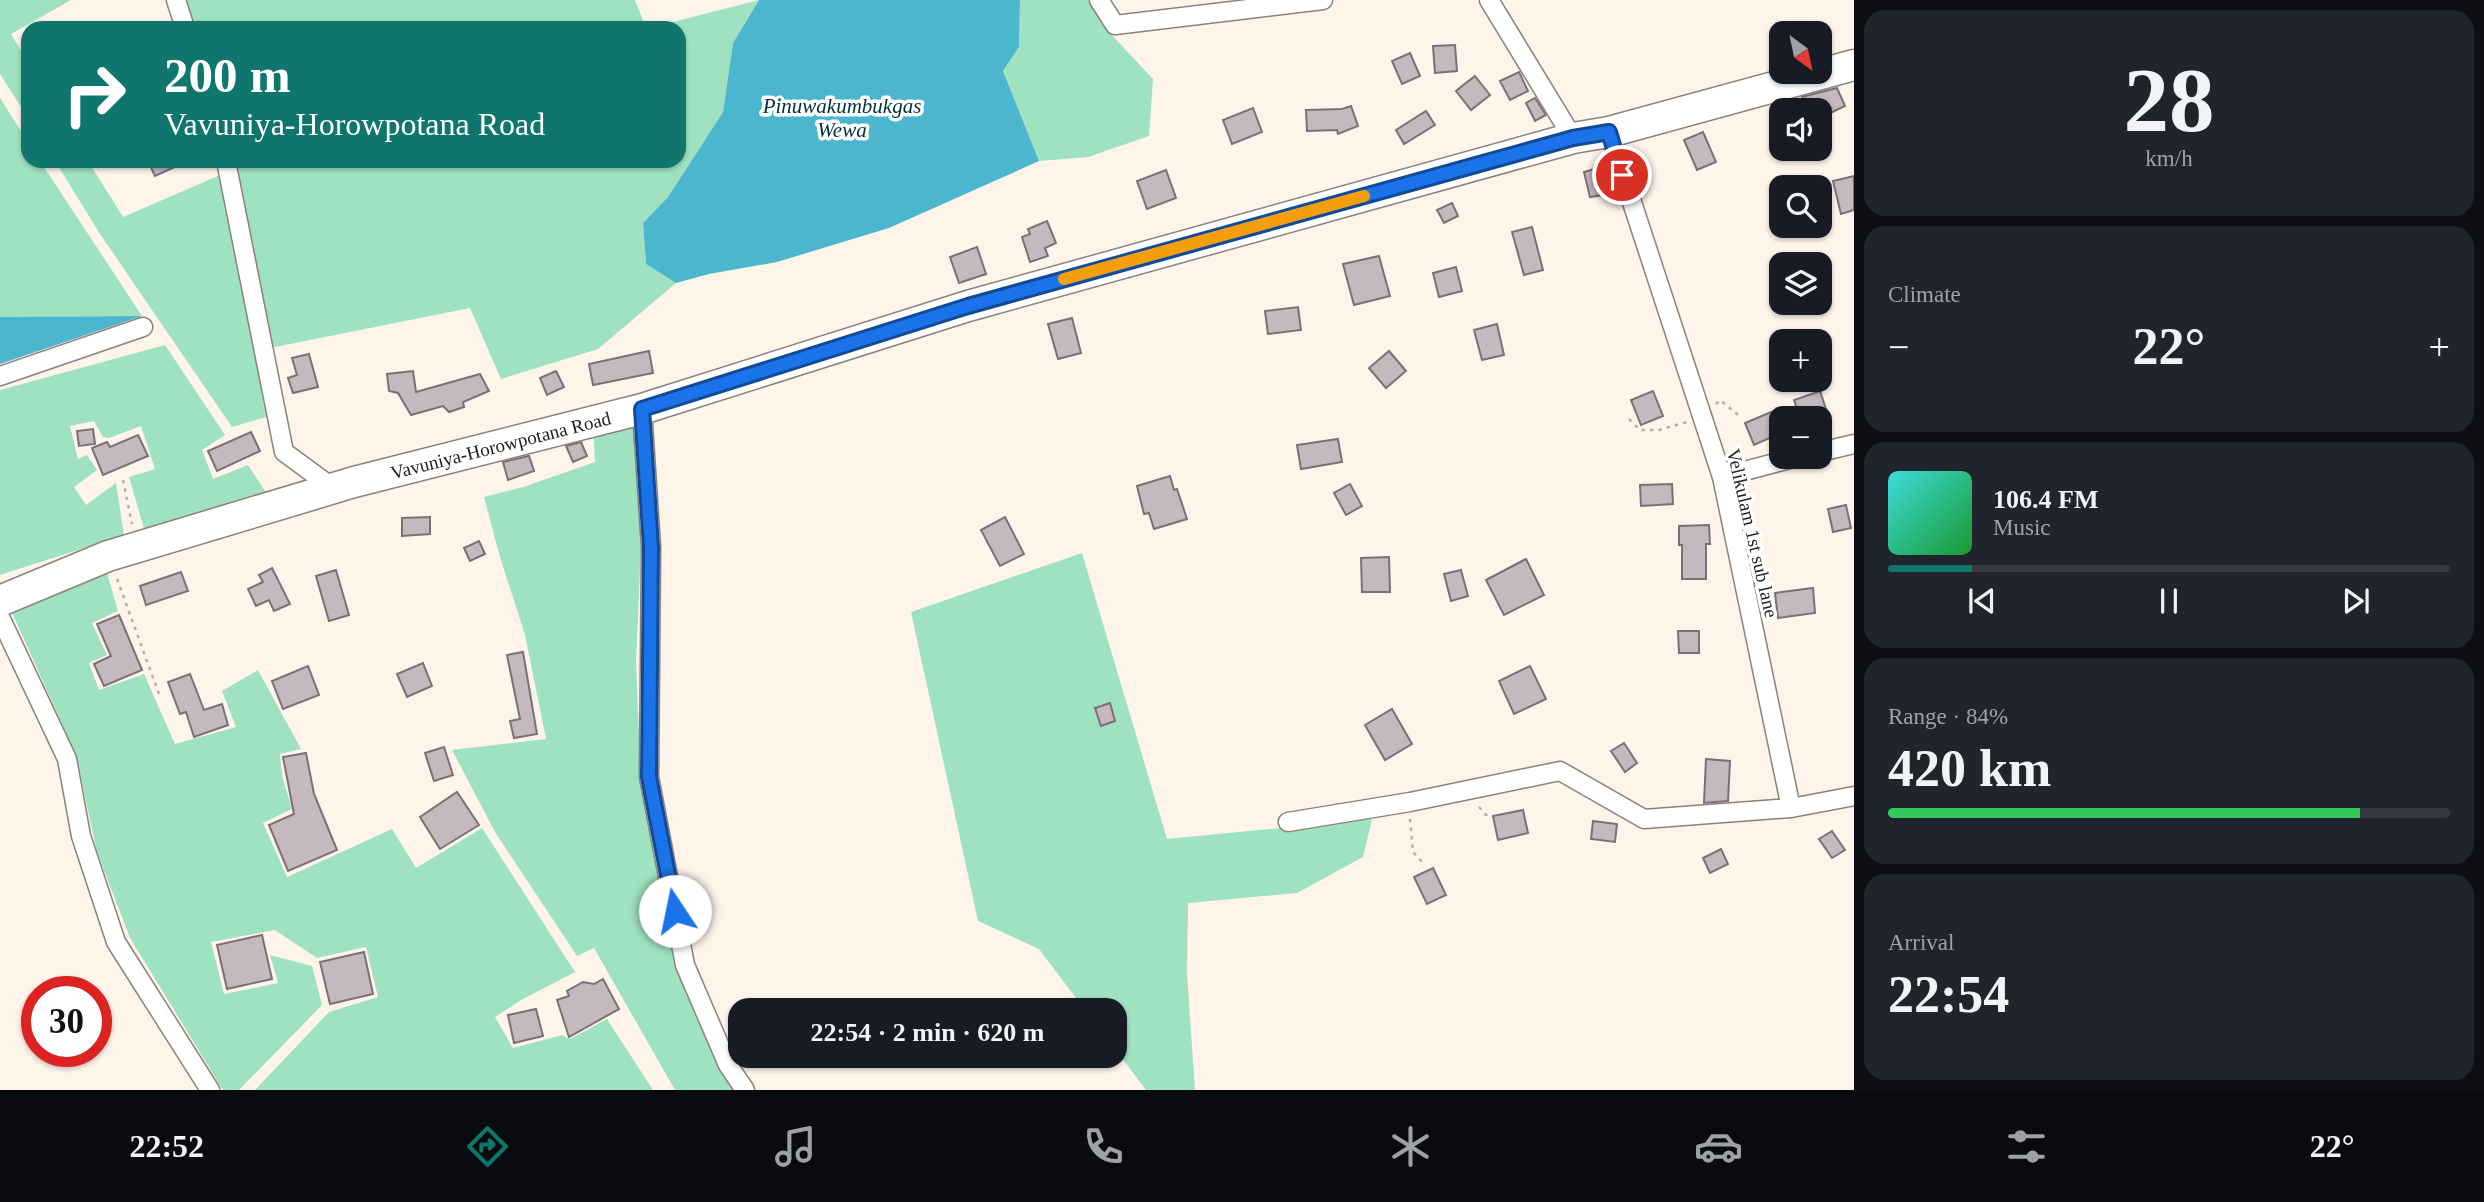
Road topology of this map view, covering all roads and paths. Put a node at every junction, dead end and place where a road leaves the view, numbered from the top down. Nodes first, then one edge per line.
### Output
1 (176, 0) edge
2 (1099, 0) edge
3 (1323, 0) edge
4 (1489, 0) edge
5 (184, 21) edge
6 (1854, 65) edge
7 (1609, 132) junction
8 (1573, 138) junction
9 (227, 168) edge
10 (143, 327) dead end
11 (0, 376) edge
12 (642, 409) junction
13 (1701, 418) junction
14 (1742, 418) dead end
15 (1629, 419) dead end
16 (1854, 444) edge
17 (1832, 449) edge
18 (1769, 464) edge
19 (1722, 477) junction
20 (122, 480) dead end
21 (333, 488) junction
22 (137, 547) junction
23 (108, 556) junction
24 (0, 601) edge
25 (0, 617) edge
26 (159, 694) dead end
27 (1854, 796) edge
28 (1410, 802) junction
29 (1791, 808) junction
30 (1288, 822) dead end
31 (1424, 864) dead end
32 (210, 1090) edge
33 (745, 1090) edge

1 - 5 street
2 - 3 street
4 - 8 street
6 - 7 highway, Vavuniya-Horowpotana Road
7 - 8 highway, Vavuniya-Horowpotana Road
7 - 13 street, Velikulam 1st sub lane
8 - 12 highway, Vavuniya-Horowpotana Road
9 - 21 street
10 - 11 street
12 - 21 highway, Vavuniya-Horowpotana Road
12 - 33 street
13 - 14 path
13 - 15 path
13 - 19 street, Velikulam 1st sub lane
16 - 17 street
18 - 19 street
19 - 29 street, Velikulam 1st sub lane
20 - 22 path
21 - 22 highway, Vavuniya-Horowpotana Road
22 - 23 highway, Vavuniya-Horowpotana Road
23 - 24 highway, Vavuniya-Horowpotana Road
23 - 26 path
25 - 32 street
27 - 29 street
28 - 29 street
28 - 30 street
28 - 31 path

